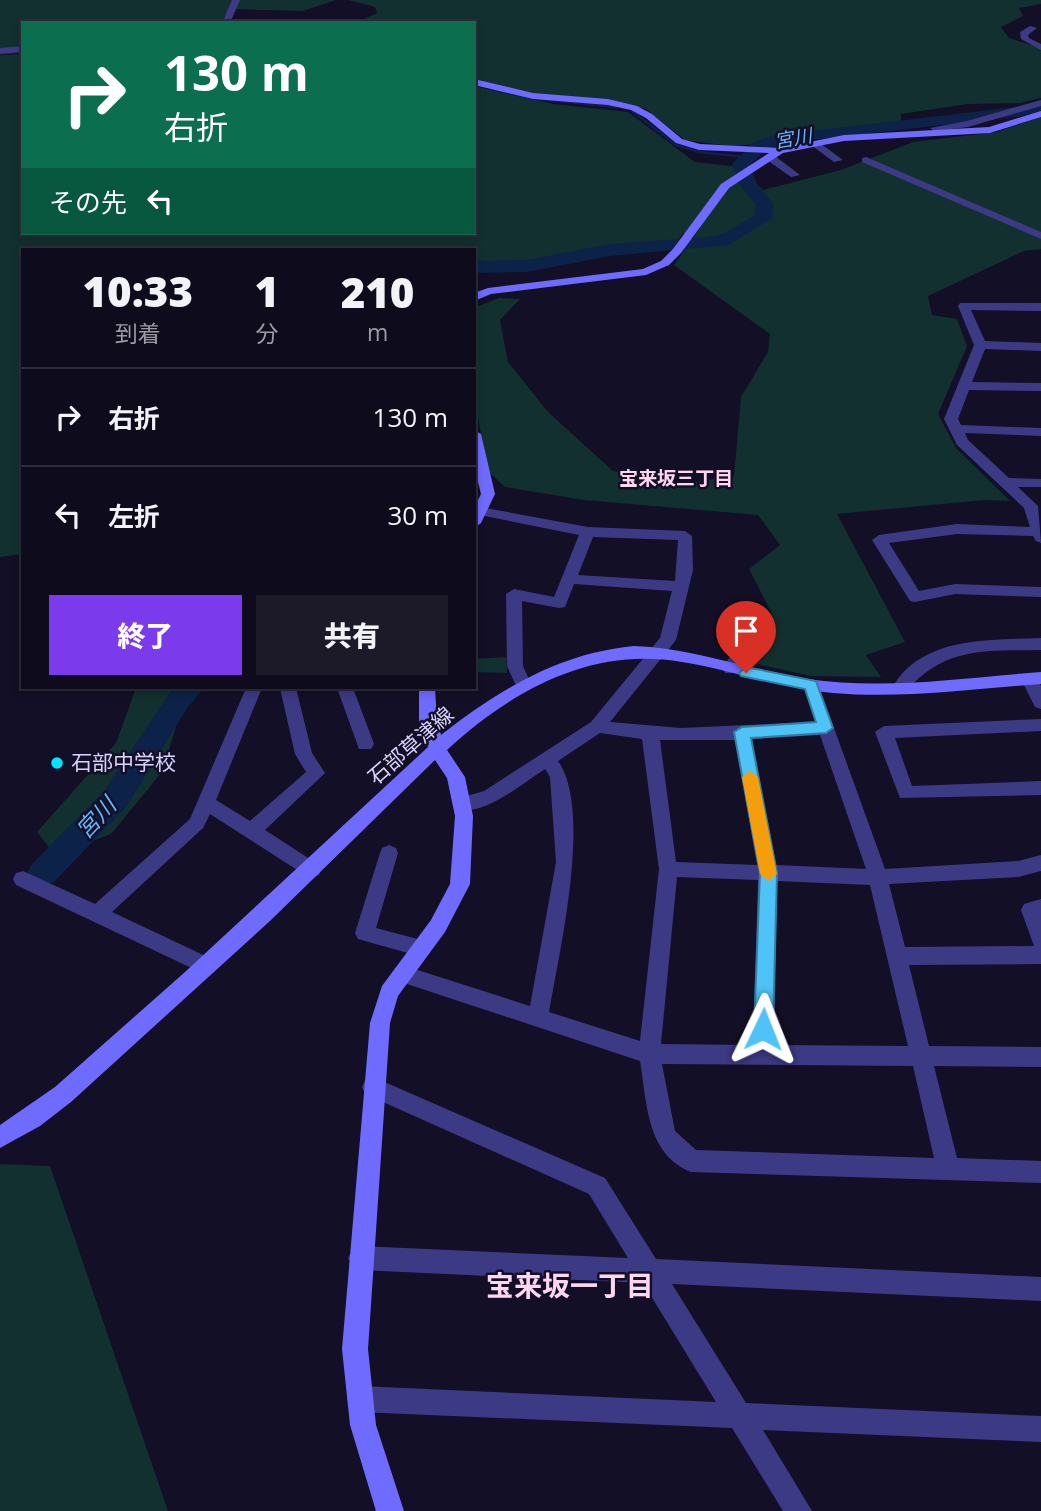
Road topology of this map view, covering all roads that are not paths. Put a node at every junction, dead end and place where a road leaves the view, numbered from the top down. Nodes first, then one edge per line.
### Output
1 (236, 0) edge
2 (227, 21) edge
3 (1033, 28) dead end
4 (1041, 47) edge
5 (21, 49) edge
6 (0, 51) edge
7 (476, 82) edge
8 (1041, 103) edge
9 (1041, 114) edge
10 (938, 131) junction
11 (814, 143) junction
12 (780, 151) junction
13 (771, 158) junction
14 (838, 160) dead end
15 (866, 160) dead end
16 (795, 175) dead end
17 (1041, 236) edge
18 (476, 297) edge
19 (1041, 306) edge
20 (980, 345) junction
21 (1041, 347) edge
22 (964, 386) junction
23 (1041, 387) edge
24 (956, 429) junction
25 (1041, 432) edge
26 (478, 466) edge
27 (1005, 482) junction
28 (1041, 483) edge
29 (477, 517) edge
30 (588, 532) junction
31 (1040, 534) edge
32 (570, 579) junction
33 (681, 587) junction
34 (1041, 592) edge
35 (755, 628) dead end
36 (1041, 644) edge
37 (656, 654) junction
38 (731, 669) junction
39 (1035, 678) edge
40 (811, 685) junction
41 (524, 686) junction
42 (901, 686) junction
43 (254, 689) edge
44 (288, 689) edge
45 (345, 689) edge
46 (427, 689) edge
47 (1041, 703) edge
48 (1041, 725) edge
49 (597, 726) junction
50 (826, 728) junction
51 (650, 732) junction
52 (742, 732) junction
53 (365, 744) dead end
54 (437, 748) junction
55 (547, 759) junction
56 (1041, 788) edge
57 (207, 803) junction
58 (462, 804) junction
59 (253, 830) junction
60 (389, 853) dead end
61 (1041, 863) edge
62 (668, 869) junction
63 (312, 870) junction
64 (768, 873) junction
65 (878, 877) junction
66 (23, 879) dead end
67 (1041, 907) edge
68 (99, 913) junction
69 (1041, 941) edge
70 (422, 948) junction
71 (1041, 955) edge
72 (897, 956) junction
73 (207, 966) junction
74 (402, 974) junction
75 (538, 1018) junction
76 (649, 1054) junction
77 (762, 1055) junction
78 (922, 1056) junction
79 (1041, 1057) edge
80 (373, 1087) junction
81 (0, 1137) edge
82 (949, 1171) junction
83 (1041, 1172) edge
84 (360, 1258) junction
85 (651, 1271) junction
86 (1041, 1289) edge
87 (360, 1399) junction
88 (738, 1415) junction
89 (1041, 1429) edge
90 (390, 1511) edge
91 (798, 1511) edge

1 - 2 street
3 - 4 street
5 - 6 street
7 - 12 street
8 - 10 street
9 - 10 street
10 - 11 street
11 - 12 street
11 - 14 street
12 - 13 street
13 - 16 street
13 - 18 street
15 - 17 street
19 - 20 street
20 - 21 street
20 - 22 street
22 - 23 street
22 - 24 street
24 - 25 street
24 - 27 street
26 - 29 street
27 - 28 street
27 - 31 street
29 - 30 street
30 - 32 street
30 - 33 street
31 - 34 street
32 - 33 street
32 - 41 street
33 - 37 street
35 - 38 street
36 - 42 street
37 - 38 street, 石部草津線
37 - 41 street, 石部草津線
37 - 49 street
38 - 40 street, 石部草津線
39 - 42 street, 石部草津線
39 - 47 street
40 - 42 street, 石部草津線
40 - 50 street
41 - 54 street, 石部草津線
43 - 57 street
44 - 59 street
45 - 53 street
46 - 54 street
48 - 56 street
49 - 51 street
49 - 55 street
50 - 52 street
50 - 65 street
51 - 52 street
51 - 62 street
52 - 64 street
54 - 58 street
54 - 63 street, 石部草津線
55 - 58 street
55 - 75 street
57 - 59 street
57 - 68 street
58 - 70 street
59 - 63 street
60 - 70 street
61 - 65 street
62 - 64 street
62 - 76 street
63 - 73 street, 石部草津線
64 - 65 street
64 - 77 street
65 - 72 street
66 - 68 street
67 - 69 street
68 - 73 street
70 - 74 street
71 - 72 street
72 - 78 street
73 - 81 street, 石部草津線
74 - 75 street
74 - 80 street
75 - 76 street
76 - 77 street
76 - 82 street
77 - 78 street
78 - 79 street
78 - 82 street
80 - 84 street
80 - 85 street
82 - 83 street
84 - 85 street
84 - 87 street
85 - 86 street
85 - 88 street
87 - 88 street
87 - 90 street
88 - 89 street
88 - 91 street

